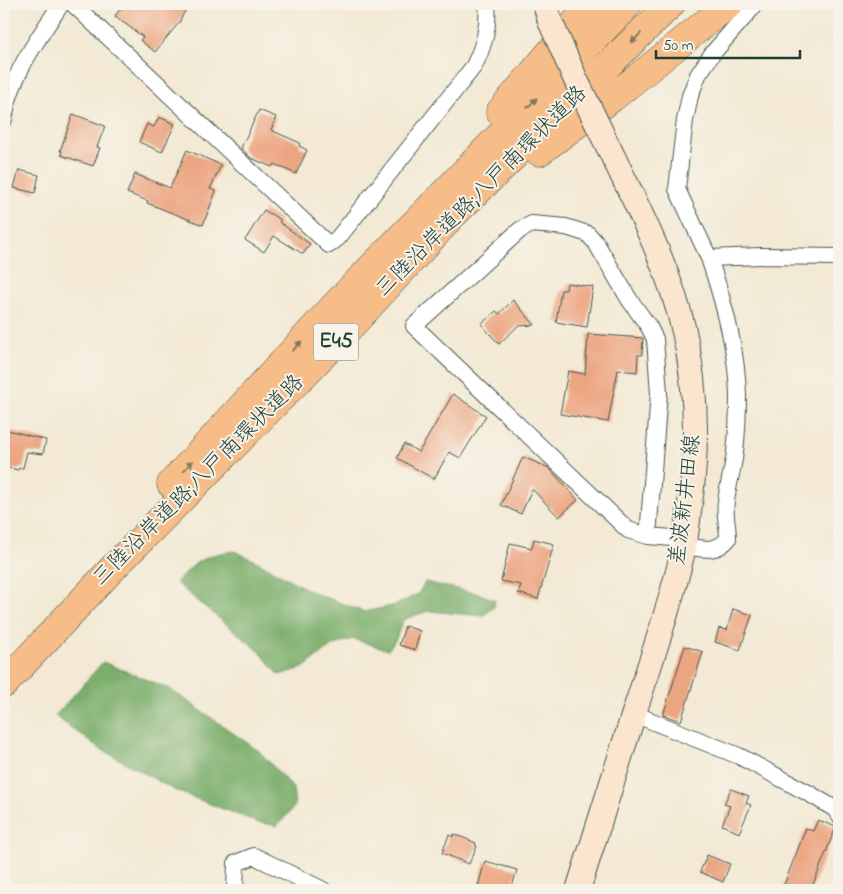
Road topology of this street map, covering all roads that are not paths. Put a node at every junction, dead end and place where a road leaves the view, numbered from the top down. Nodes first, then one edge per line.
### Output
1 (60, 4) edge
2 (73, 4) edge
3 (487, 4) edge
4 (591, 4) edge
5 (628, 4) edge
6 (671, 4) edge
7 (740, 6) edge
8 (548, 13) edge
9 (4, 119) edge
10 (454, 214) junction
11 (839, 257) edge
12 (709, 258) junction
13 (337, 303) junction
14 (648, 536) junction
15 (684, 543) junction
16 (4, 672) edge
17 (4, 684) edge
18 (634, 714) junction
19 (839, 814) edge
20 (235, 890) edge
21 (323, 890) edge
22 (578, 890) edge

1 - 9 street
2 - 3 street
4 - 13 highway
13 -> 5 highway, 三陸沿岸道路;八戸南環状道路 / E45
6 -> 10 highway, 三陸沿岸道路;八戸南環状道路 / E45
7 - 10 highway
7 - 12 street
8 - 15 main road, 差波新井田線, bridge
10 - 17 highway, 三陸沿岸道路;八戸南環状道路 / E45
11 - 12 street
12 - 15 street
16 -> 13 highway, 三陸沿岸道路;八戸南環状道路 / E45
14 - 14 street
14 - 15 street
15 - 18 main road, 差波新井田線
18 - 19 street
18 - 22 main road, 差波新井田線
20 - 21 street

